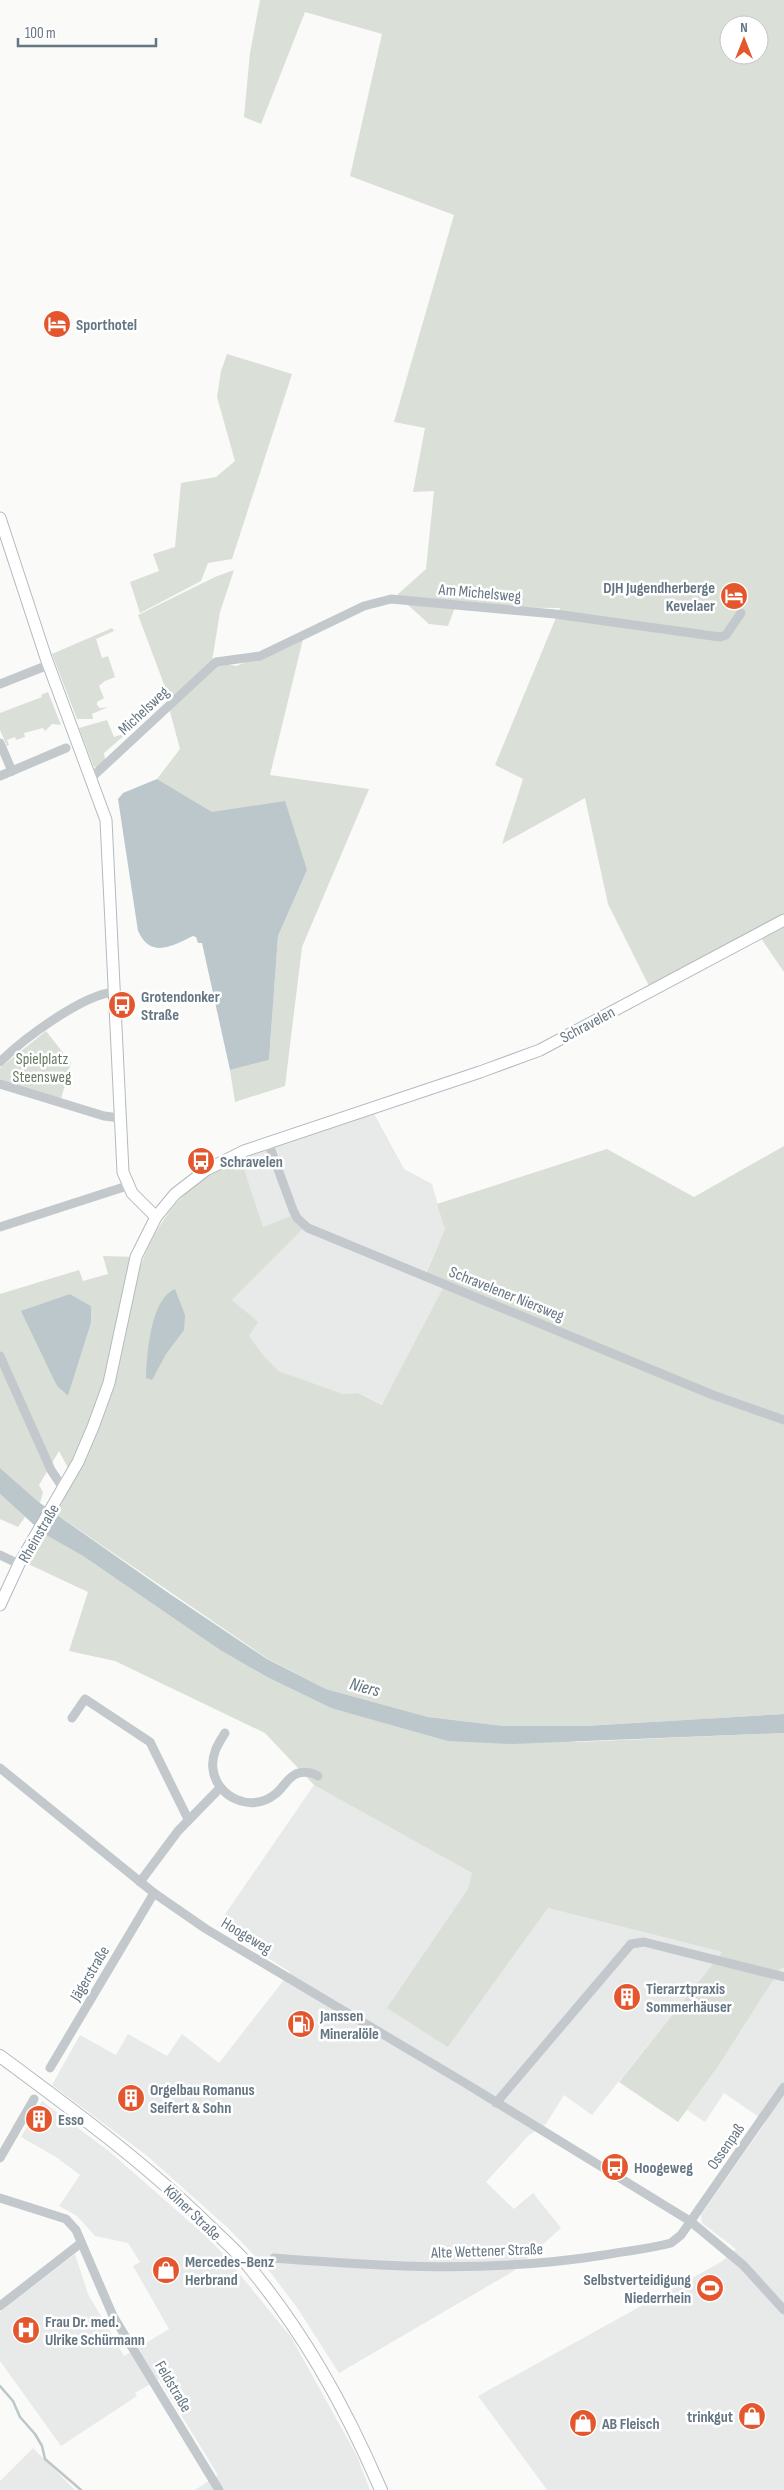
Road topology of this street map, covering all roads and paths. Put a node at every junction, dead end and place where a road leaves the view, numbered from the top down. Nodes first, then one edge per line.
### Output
1 (0, 518) edge
2 (741, 614) dead end
3 (216, 662) joint
4 (48, 665) junction
5 (0, 684) edge
6 (0, 743) edge
7 (66, 748) dead end
8 (12, 771) junction
9 (0, 776) edge
10 (90, 779) junction
11 (784, 920) edge
12 (114, 992) junction
13 (0, 1062) edge
14 (0, 1084) edge
15 (120, 1118) junction
16 (268, 1142) junction
17 (127, 1186) junction
18 (156, 1217) junction
19 (0, 1227) edge
20 (0, 1356) edge
21 (784, 1420) edge
22 (63, 1488) junction
23 (0, 1555) edge
24 (19, 1564) junction
25 (0, 1605) edge
26 (72, 1718) dead end
27 (225, 1734) dead end
28 (0, 1768) edge
29 (318, 1776) dead end
30 (220, 1788) junction
31 (188, 1820) junction
32 (140, 1882) junction
33 (154, 1893) junction
34 (784, 1977) edge
35 (0, 2056) edge
36 (50, 2068) dead end
37 (784, 2087) edge
38 (34, 2099) dead end
39 (496, 2103) junction
40 (0, 2158) edge
41 (0, 2198) edge
42 (690, 2222) junction
43 (81, 2243) junction
44 (274, 2258) dead end
45 (0, 2306) edge
46 (784, 2310) edge
47 (219, 2490) edge
48 (380, 2490) edge

1 - 4 main road
2 - 3 street, Am Michelsweg
3 - 10 street, Michelsweg
4 - 5 street
4 - 10 main road
6 - 8 street
7 - 8 street
8 - 9 street
10 - 12 main road
11 - 16 main road, Schravelen
12 - 13 street
12 - 15 main road
14 - 15 street
15 - 17 main road
16 - 18 main road, Schravelen
16 - 21 street, Schravelener Niersweg
17 - 18 main road
17 - 19 street
18 - 22 main road, Schravelen
20 - 22 street
22 - 24 main road, Rheinstraße
23 - 24 street
24 - 25 main road, Rheinstraße
26 - 31 street
27 - 30 street
28 - 32 street, Hoogeweg
29 - 30 street
30 - 31 street
31 - 32 street
32 - 33 street, Hoogeweg
33 - 36 street, Jägerstraße
33 - 39 street, Hoogeweg
34 - 39 street
35 - 48 main road, Kölner Straße
37 - 42 street, Ossenpaß
38 - 40 street
39 - 42 street, Hoogeweg
41 - 43 street, Feldstraße
42 - 44 street, Alte Wettener Straße
42 - 46 street, Hoogeweg
43 - 45 street
43 - 47 street, Feldstraße

